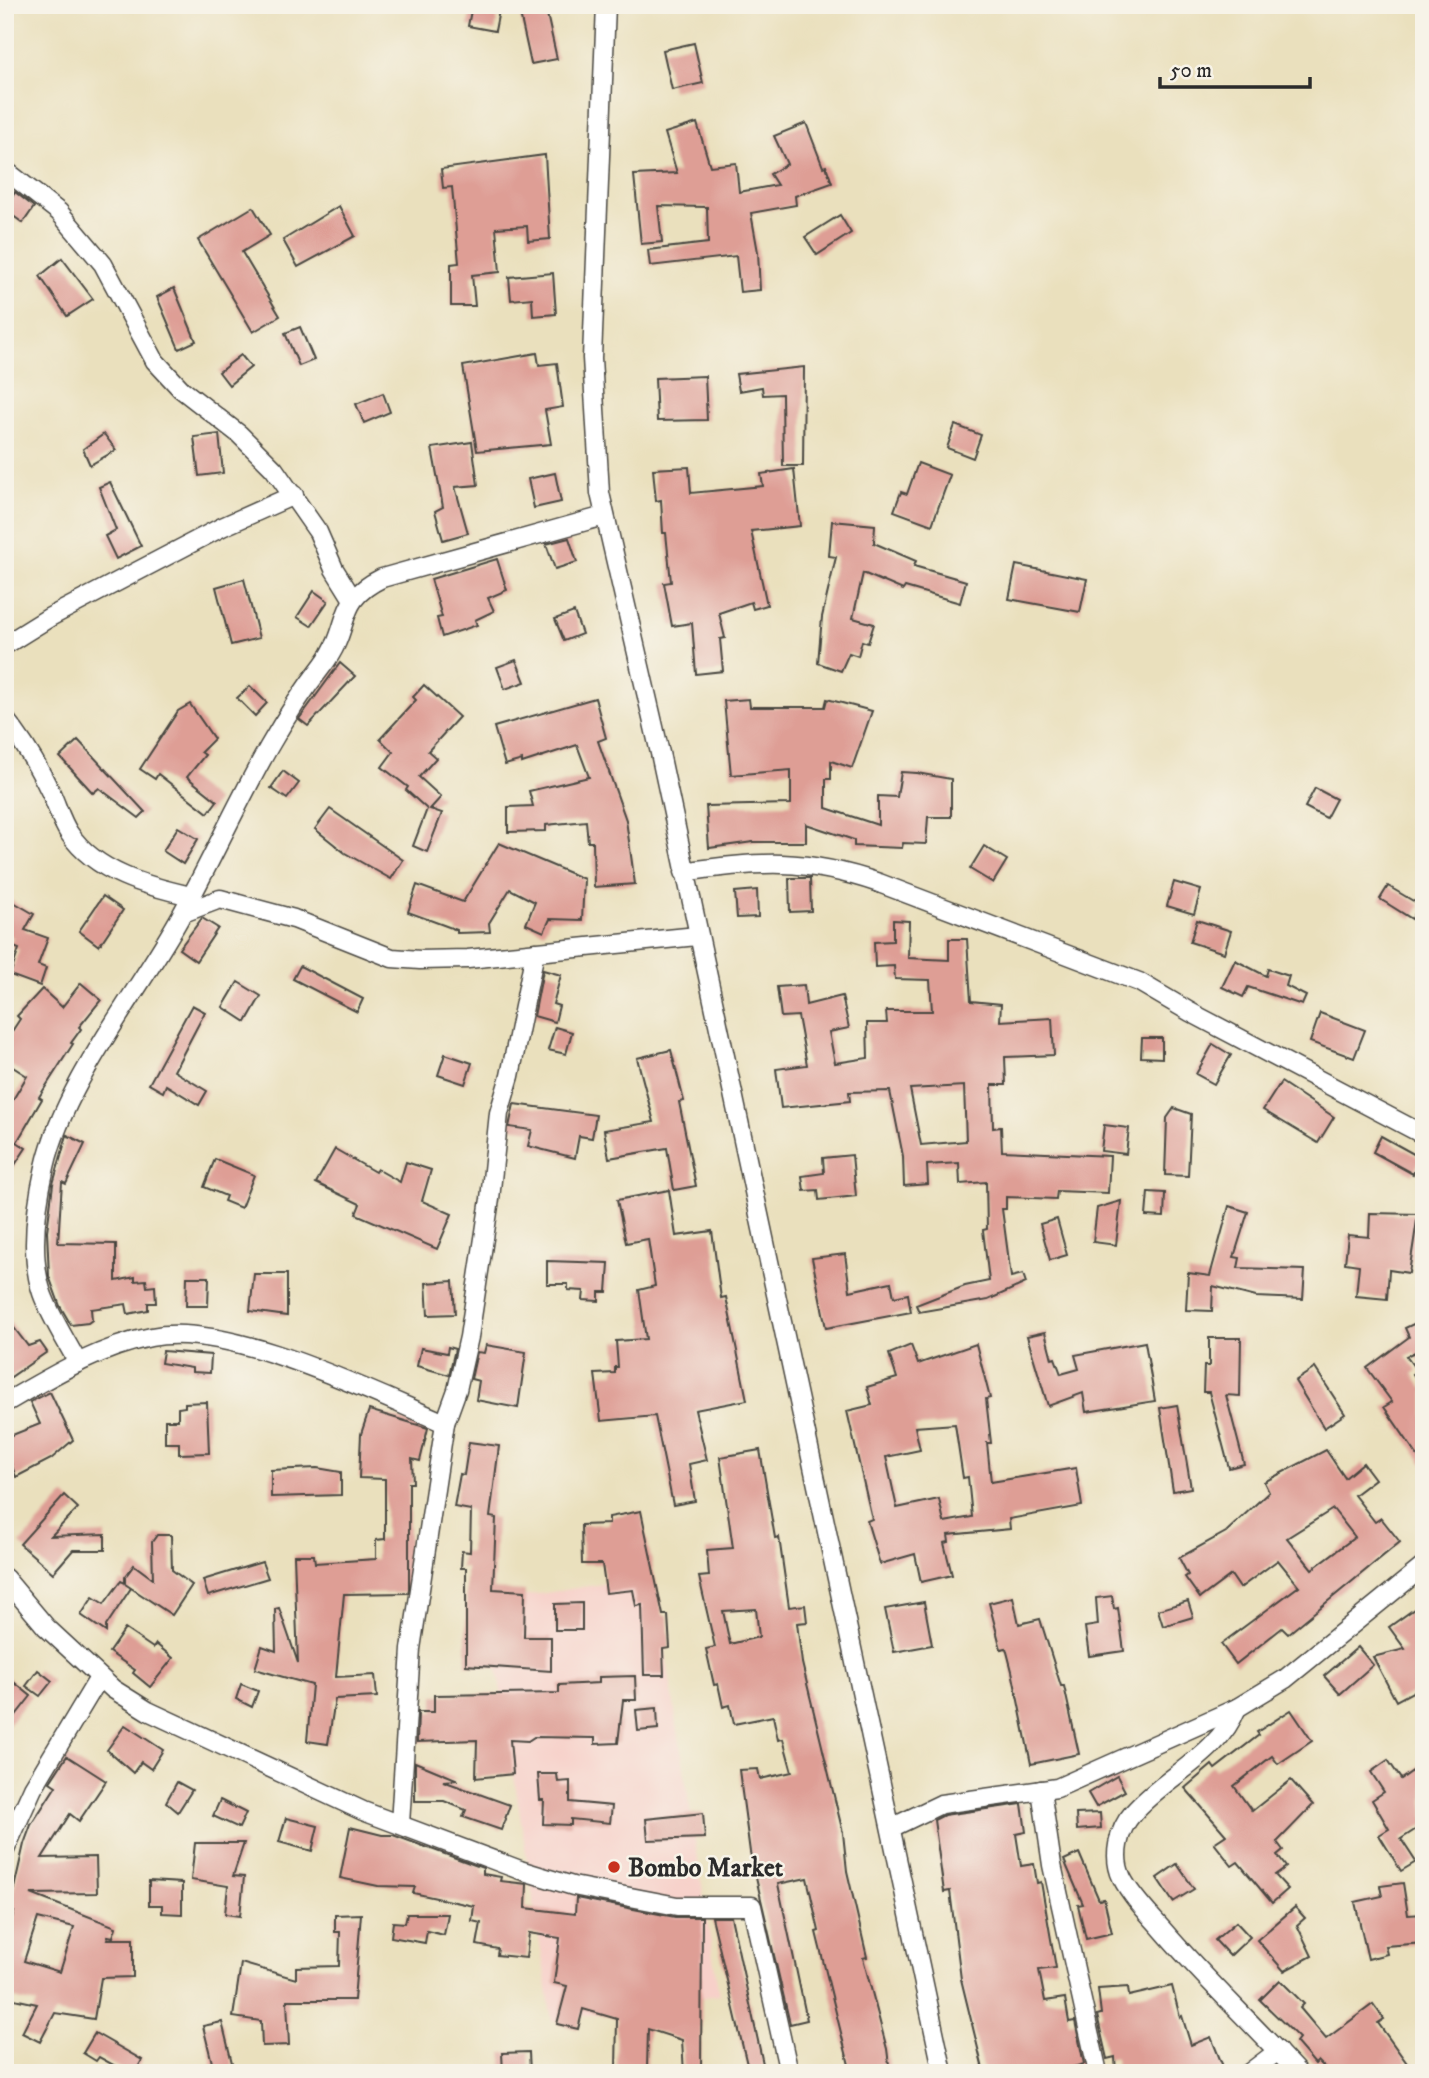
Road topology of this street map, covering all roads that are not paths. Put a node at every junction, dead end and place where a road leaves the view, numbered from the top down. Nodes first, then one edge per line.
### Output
1 (607, 5) edge
2 (5, 170) edge
3 (294, 495) junction
4 (604, 516) junction
5 (352, 598) junction
6 (5, 645) edge
7 (5, 719) edge
8 (206, 866) junction
9 (684, 872) junction
10 (220, 899) junction
11 (187, 905) junction
12 (697, 936) junction
13 (535, 952) junction
14 (1424, 1135) edge
15 (78, 1363) junction
16 (5, 1404) edge
17 (445, 1423) junction
18 (1424, 1566) edge
19 (5, 1578) edge
20 (99, 1678) junction
21 (1237, 1708) junction
22 (1041, 1790) junction
23 (400, 1824) junction
24 (891, 1828) junction
25 (5, 1850) edge
26 (1278, 2051) junction
27 (789, 2073) edge
28 (943, 2073) edge
29 (1098, 2073) edge
30 (1249, 2073) edge
31 (1298, 2073) edge

1 - 4 street
2 - 3 street
3 - 5 street
3 - 6 street
4 - 5 street
4 - 9 street
5 - 8 street
7 - 11 street
8 - 10 street
8 - 11 street
9 - 12 street
9 - 14 street
10 - 11 street
10 - 13 street
11 - 15 street
12 - 13 street
12 - 24 street
13 - 17 street
15 - 16 street
15 - 17 street
17 - 23 street
18 - 21 street
19 - 20 street
20 - 23 street
20 - 25 street
21 - 22 street
21 - 26 street
22 - 24 street
22 - 29 street
23 - 27 street
24 - 28 street
26 - 30 street
26 - 31 street

